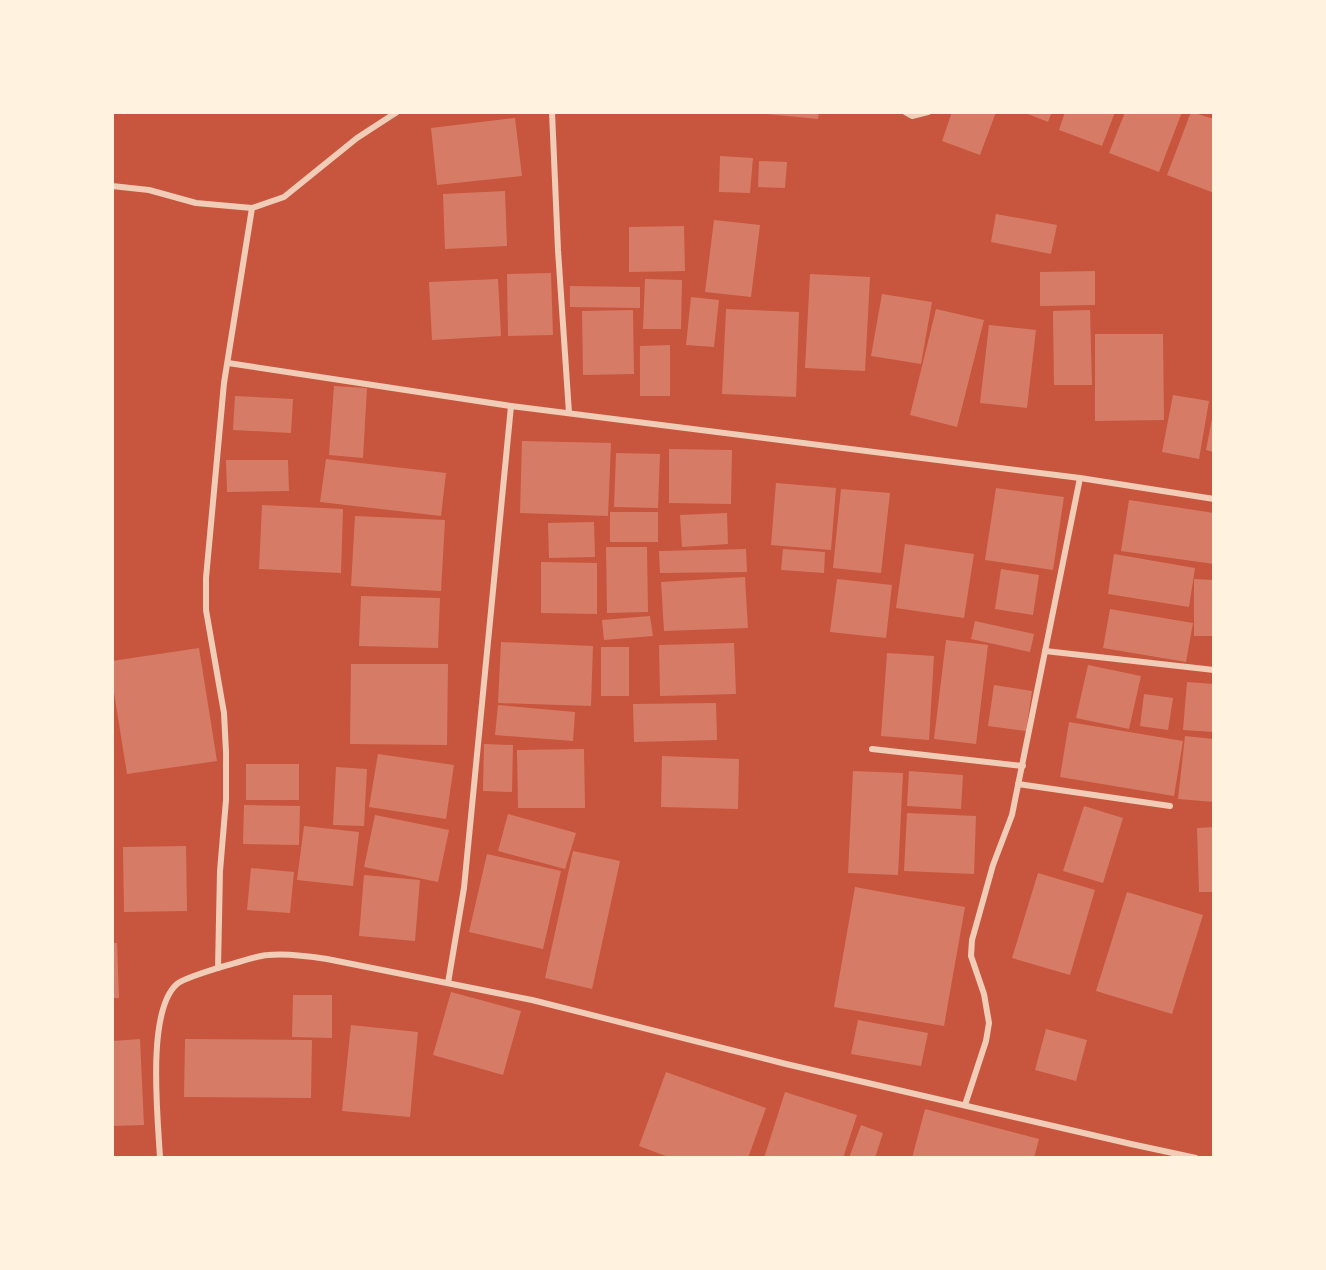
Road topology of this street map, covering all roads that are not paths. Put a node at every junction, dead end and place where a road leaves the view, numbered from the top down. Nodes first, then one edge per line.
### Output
1 (397, 112) edge
2 (552, 112) edge
3 (905, 112) edge
4 (928, 112) edge
5 (112, 186) edge
6 (252, 208) junction
7 (228, 363) junction
8 (511, 406) junction
9 (569, 413) junction
10 (1080, 478) junction
11 (1214, 499) edge
12 (1046, 651) junction
13 (1214, 670) edge
14 (872, 749) dead end
15 (1023, 766) junction
16 (1018, 784) junction
17 (1170, 806) dead end
18 (218, 968) junction
19 (448, 983) junction
20 (965, 1105) junction
21 (160, 1158) edge
22 (1196, 1158) edge

1 - 6 street
2 - 9 street
3 - 4 street
5 - 6 street
6 - 7 street
7 - 8 street
7 - 18 street
8 - 9 street
8 - 19 street
9 - 10 street
10 - 11 street
10 - 12 street
12 - 13 street
12 - 15 street
14 - 15 street
15 - 16 street
16 - 17 street
16 - 20 street
18 - 19 street
18 - 21 street
19 - 20 street
20 - 22 street

